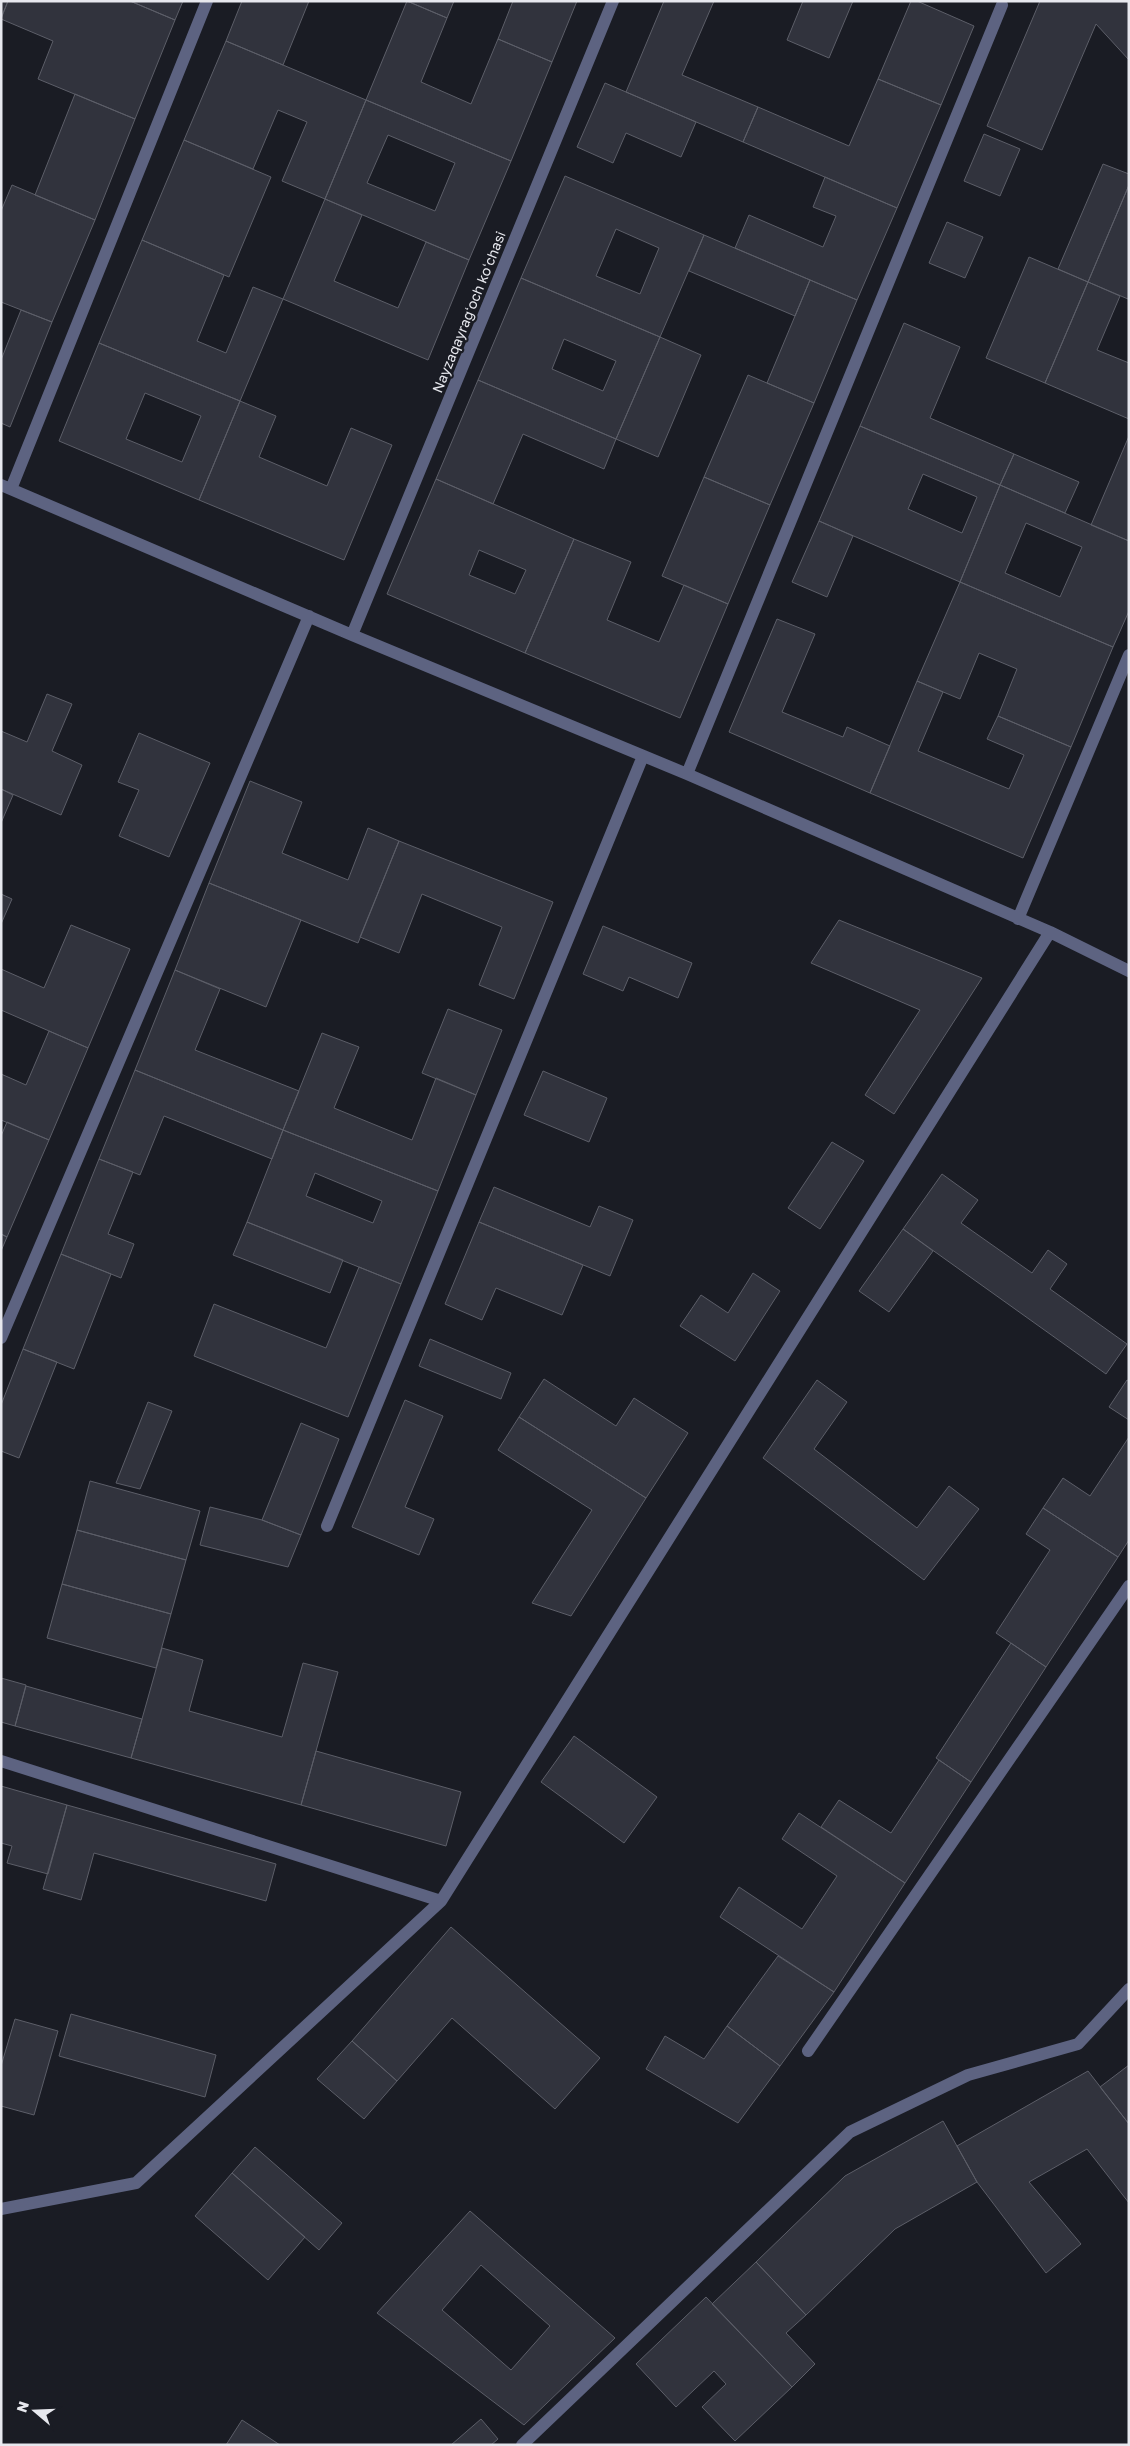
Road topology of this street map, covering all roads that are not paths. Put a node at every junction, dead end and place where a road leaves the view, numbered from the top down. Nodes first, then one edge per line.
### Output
1 (206, 1) edge
2 (613, 1) edge
3 (1002, 5) dead end
4 (6, 487) edge
5 (309, 616) junction
6 (352, 635) junction
7 (1129, 655) edge
8 (643, 756) junction
9 (687, 774) junction
10 (1018, 919) junction
11 (1050, 932) junction
12 (1129, 970) edge
13 (1, 1338) edge
14 (328, 1526) dead end
15 (1129, 1586) edge
16 (1, 1761) edge
17 (441, 1901) junction
18 (1129, 1989) edge
19 (808, 2050) dead end
20 (1, 2210) edge
21 (522, 2445) edge

1 - 4 street
2 - 6 street, Nayzaqayragʻoch koʻchasi
3 - 9 street
4 - 5 street
5 - 6 street
5 - 13 street
6 - 8 street
7 - 10 street
8 - 9 street
8 - 14 street
9 - 10 street
10 - 11 street
11 - 12 street
11 - 17 street
15 - 19 street
16 - 17 street
17 - 20 street
18 - 21 street

